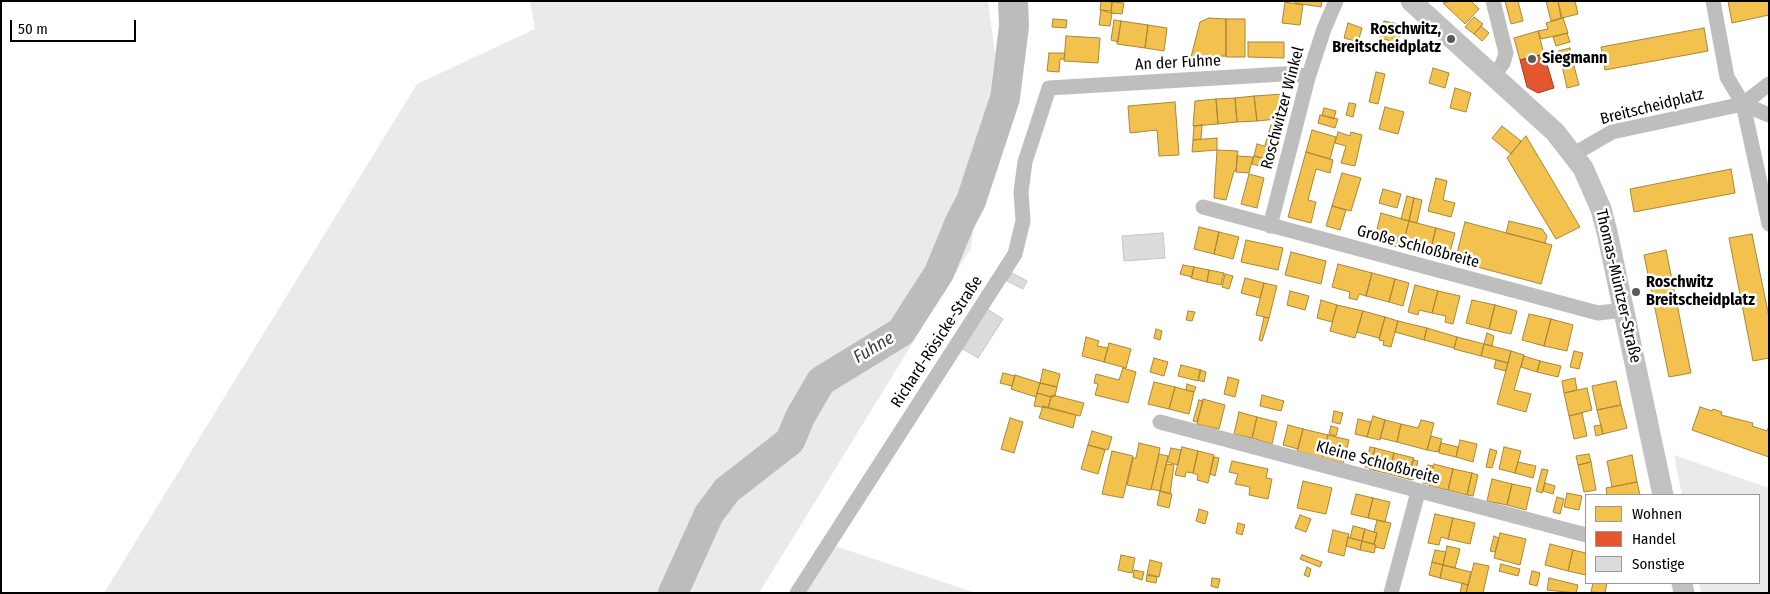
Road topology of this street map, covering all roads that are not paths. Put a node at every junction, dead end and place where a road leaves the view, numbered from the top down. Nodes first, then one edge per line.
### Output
1 (1336, 1) edge
2 (1411, 1) edge
3 (1493, 1) edge
4 (1713, 1) edge
5 (1493, 77) junction
6 (1308, 78) junction
7 (1769, 84) edge
8 (1049, 88) joint
9 (1743, 104) junction
10 (1769, 116) edge
11 (1574, 154) junction
12 (1203, 207) dead end
13 (1769, 224) edge
14 (1270, 226) junction
15 (1624, 310) junction
16 (1160, 422) dead end
17 (1418, 492) junction
18 (1664, 494) edge
19 (1585, 535) edge
20 (797, 593) edge
21 (1391, 593) edge

1 - 6 street, Roschwitzer Winkel
2 - 5 main road, Thomas-Müntzer-Straße
3 - 5 street
4 - 9 street
5 - 11 main road, Thomas-Müntzer-Straße
6 - 8 street, An der Fuhne
6 - 14 street, Roschwitzer Winkel
7 - 9 street
8 - 20 street, Richard-Rösicke-Straße
9 - 10 street
9 - 11 street, Breitscheidplatz
9 - 13 street
11 - 15 main road, Thomas-Müntzer-Straße
12 - 14 street, Große Schloßbreite
14 - 15 street, Große Schloßbreite
15 - 18 main road, Thomas-Müntzer-Straße
16 - 17 street, Kleine Schloßbreite
17 - 19 street, Kleine Schloßbreite
17 - 21 street

